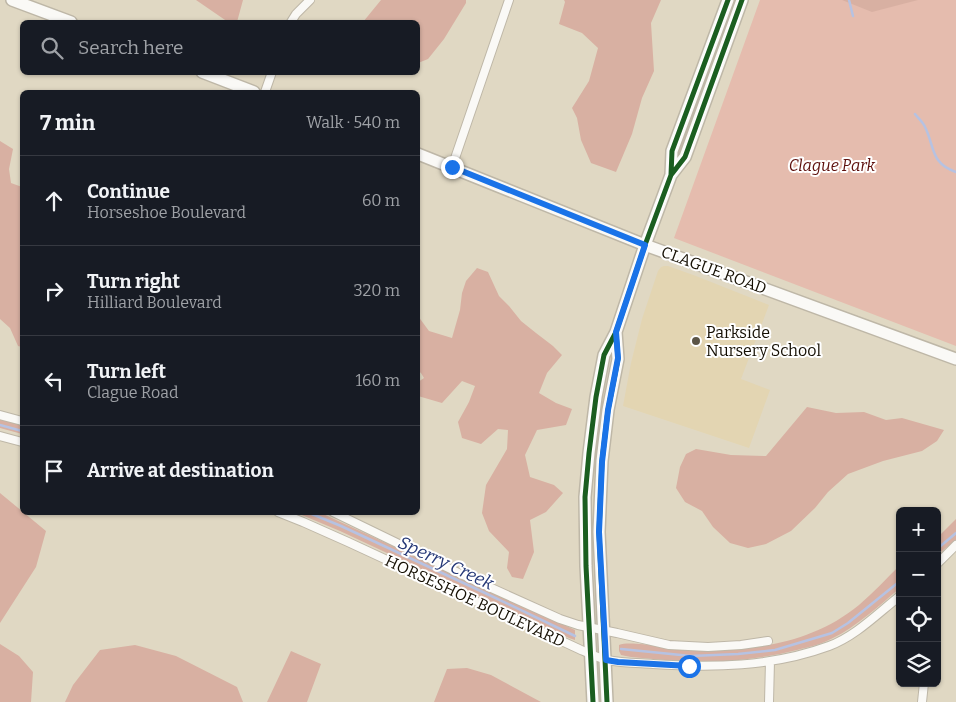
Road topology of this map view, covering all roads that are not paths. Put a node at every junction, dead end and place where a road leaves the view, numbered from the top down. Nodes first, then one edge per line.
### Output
1 (12, 0) edge
2 (310, 0) edge
3 (509, 0) edge
4 (728, 0) edge
5 (742, 0) edge
6 (66, 20) edge
7 (292, 20) edge
8 (210, 75) edge
9 (271, 75) edge
10 (249, 90) edge
11 (266, 90) edge
12 (420, 155) edge
13 (452, 167) junction
14 (672, 175) junction
15 (645, 245) junction
16 (616, 332) junction
17 (956, 359) edge
18 (0, 415) edge
19 (20, 420) edge
20 (0, 436) edge
21 (20, 441) edge
22 (286, 515) edge
23 (339, 515) edge
24 (956, 545) edge
25 (941, 560) edge
26 (899, 597) edge
27 (589, 627) junction
28 (604, 630) junction
29 (768, 641) dead end
30 (591, 655) junction
31 (606, 660) junction
32 (770, 661) junction
33 (924, 687) edge
34 (593, 702) edge
35 (607, 702) edge
36 (769, 702) edge
37 (922, 702) edge

1 - 6 main road
2 - 7 street
3 - 13 street
4 - 14 main road
5 - 14 main road
8 - 10 main road
9 - 11 street
12 - 13 main road, CLAGUE ROAD
13 - 15 main road, CLAGUE ROAD
14 - 15 main road
15 - 16 main road
15 - 17 main road, CLAGUE ROAD
16 - 27 main road
16 - 28 main road
18 - 19 street
20 - 21 street
22 - 30 street, HORSESHOE BOULEVARD
23 - 27 street, HORSESHOE BOULEVARD
24 - 25 street
26 - 32 street, HORSESHOE BOULEVARD
27 - 28 street, HORSESHOE BOULEVARD
27 - 30 main road
28 - 29 street, HORSESHOE BOULEVARD
28 - 31 main road
30 - 31 street, HORSESHOE BOULEVARD
30 - 34 main road
31 - 32 street, HORSESHOE BOULEVARD
31 - 35 main road
32 - 36 street
33 - 37 street

